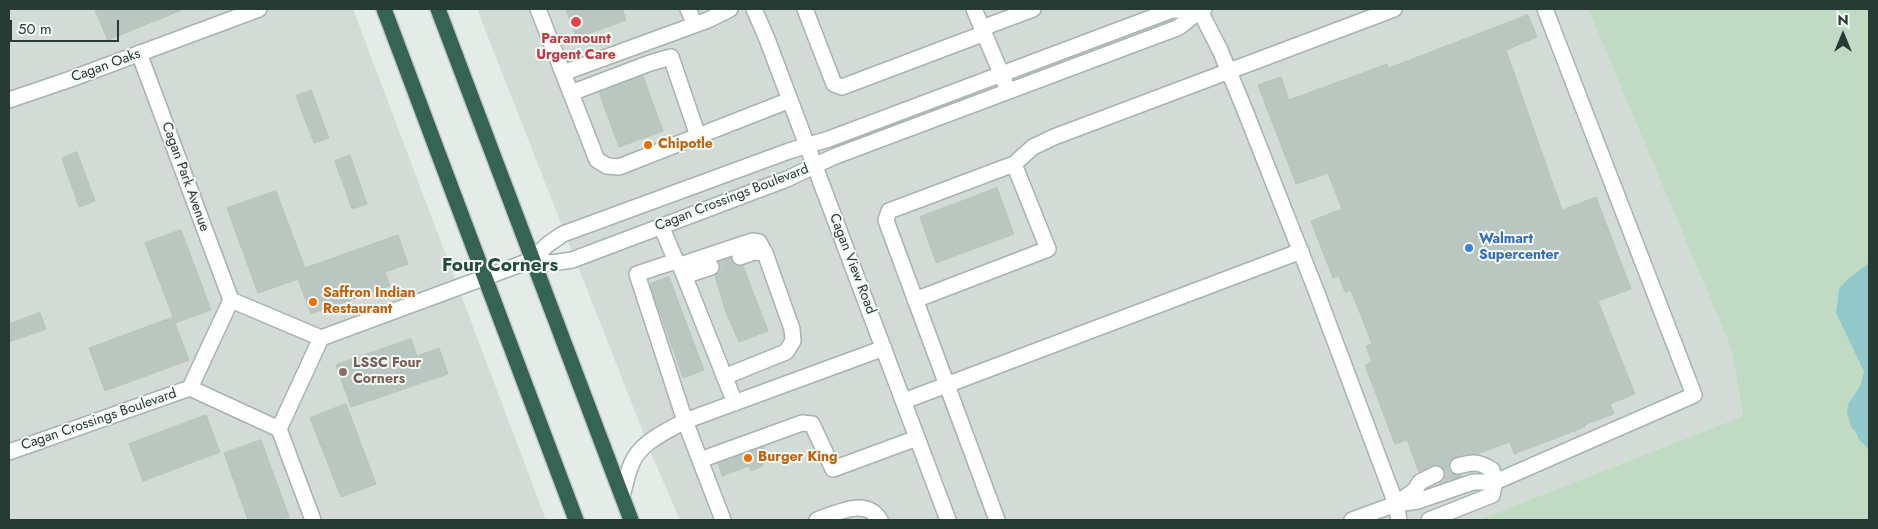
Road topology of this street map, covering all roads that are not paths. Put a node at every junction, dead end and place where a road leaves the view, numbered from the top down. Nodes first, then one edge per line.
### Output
1 (258, 9) edge
2 (384, 9) edge
3 (438, 9) edge
4 (538, 9) edge
5 (688, 9) edge
6 (730, 9) edge
7 (754, 9) edge
8 (806, 9) edge
9 (974, 9) edge
10 (1033, 9) edge
11 (1201, 9) edge
12 (1394, 9) edge
13 (1545, 9) edge
14 (694, 25) junction
15 (983, 31) junction
16 (139, 54) junction
17 (1229, 71) junction
18 (563, 73) junction
19 (1001, 74) junction
20 (1008, 92) junction
21 (571, 93) junction
22 (9, 100) edge
23 (790, 100) junction
24 (698, 136) junction
25 (807, 146) junction
26 (1014, 164) junction
27 (815, 166) junction
28 (661, 226) junction
29 (1301, 251) junction
30 (765, 253) junction
31 (740, 257) tunnel mouth
32 (532, 260) junction
33 (680, 267) junction
34 (711, 267) tunnel mouth
35 (485, 277) junction
36 (231, 300) junction
37 (915, 300) junction
38 (322, 338) junction
39 (884, 348) junction
40 (724, 377) junction
41 (946, 385) junction
42 (190, 388) junction
43 (904, 402) junction
44 (735, 403) junction
45 (685, 421) junction
46 (278, 429) junction
47 (917, 438) junction
48 (9, 452) edge
49 (700, 460) junction
50 (1460, 470) tunnel mouth
51 (1437, 477) tunnel mouth
52 (1495, 482) junction
53 (622, 496) junction
54 (1396, 504) junction
55 (313, 520) edge
56 (576, 520) edge
57 (631, 520) edge
58 (724, 520) edge
59 (817, 520) edge
60 (880, 520) edge
61 (947, 520) edge
62 (997, 520) edge
63 (1352, 520) edge
64 (1399, 520) edge
65 (1429, 520) edge

1 - 16 street, Cagan Oaks
2 - 35 highway
3 - 32 highway
4 - 18 street
5 - 14 street
6 - 14 street
7 - 23 street, Cagan View Road
8 - 15 street
9 - 15 street
10 - 15 street
11 - 17 street
11 - 19 street, Cagan Crossings Boulevard
11 - 20 street, Cagan Crossings Boulevard
12 - 17 street
13 - 52 street
14 - 18 street
15 - 19 street
16 - 22 street, Cagan Oaks
16 - 36 street, Cagan Park Avenue
17 - 26 street
17 - 29 street
18 - 21 street
19 - 20 street
19 - 25 street, Cagan Crossings Boulevard
20 - 27 street, Cagan Crossings Boulevard
21 - 24 street
21 - 24 street
23 - 24 street
23 - 25 street, Cagan View Road
25 - 27 street, Cagan View Road
25 - 32 street, Cagan Crossings Boulevard
26 - 37 street
26 - 37 street
27 - 28 street, Cagan Crossings Boulevard
27 - 39 street, Cagan View Road
28 - 32 street, Cagan Crossings Boulevard
28 - 33 street
29 - 41 street
29 - 54 street
30 - 31 street
30 - 33 street
30 - 40 street
32 - 35 street
32 - 53 highway
33 - 34 street
33 - 40 street
33 - 45 street
35 - 38 street
35 - 56 highway
36 - 38 street
36 - 42 street, Cagan Crossings Boulevard
37 - 41 street
38 - 46 street
39 - 43 street, Cagan View Road
39 - 44 street
40 - 44 street
41 - 43 street
41 - 62 street
42 - 46 street, Cagan Crossings Boulevard
42 - 48 street, Cagan Crossings Boulevard
43 - 47 street, Cagan View Road
44 - 45 street
45 - 49 street
45 - 53 street
46 - 55 street
47 - 49 street
47 - 61 street, Cagan View Road
49 - 58 street
50 - 52 street
51 - 54 street
52 - 54 street
52 - 65 street
53 - 57 highway
54 - 63 street
54 - 64 street
59 - 60 street

